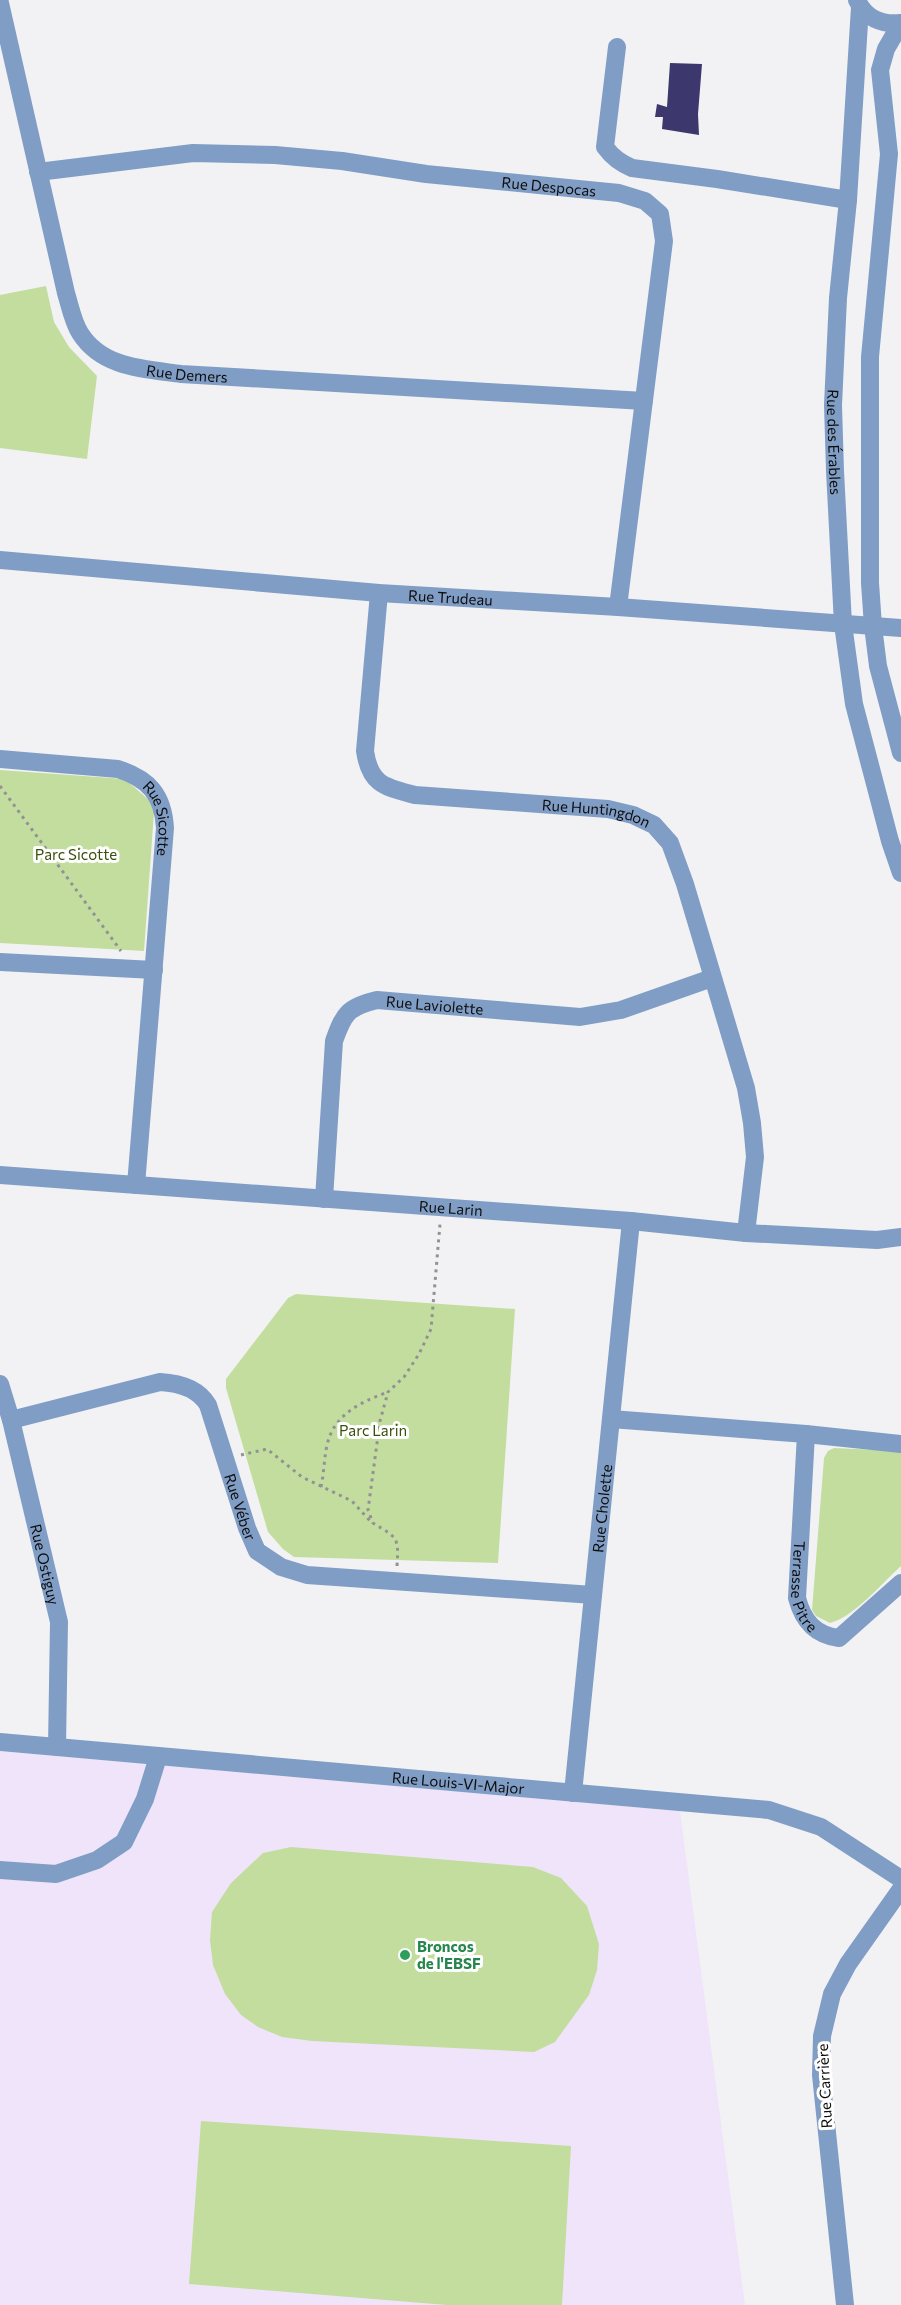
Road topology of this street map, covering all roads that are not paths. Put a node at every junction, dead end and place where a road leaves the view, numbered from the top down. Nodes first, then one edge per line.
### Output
1 (0, 3) edge
2 (859, 3) edge
3 (901, 23) edge
4 (617, 47) dead end
5 (38, 172) junction
6 (848, 200) junction
7 (644, 401) junction
8 (0, 560) edge
9 (379, 593) junction
10 (618, 607) junction
11 (843, 624) junction
12 (873, 626) junction
13 (901, 628) edge
14 (901, 753) edge
15 (0, 759) edge
16 (901, 872) edge
17 (0, 962) edge
18 (154, 970) junction
19 (712, 978) junction
20 (0, 1175) edge
21 (136, 1185) junction
22 (324, 1199) junction
23 (631, 1221) junction
24 (747, 1233) junction
25 (901, 1237) edge
26 (0, 1384) edge
27 (611, 1419) junction
28 (11, 1420) junction
29 (806, 1434) junction
30 (901, 1444) edge
31 (901, 1583) edge
32 (593, 1595) junction
33 (0, 1742) edge
34 (57, 1747) junction
35 (158, 1757) junction
36 (573, 1794) junction
37 (0, 1870) edge
38 (901, 1879) edge
39 (901, 1889) edge
40 (845, 2305) edge

1 - 5 street, Rue Demers
2 - 3 street
2 - 6 street, Rue des Érables
3 - 12 street
4 - 6 street
5 - 7 street, Rue Demers
5 - 7 street, Rue Despocas
6 - 11 street, Rue des Érables
7 - 10 street, Rue Despocas
8 - 9 street, Rue Trudeau
9 - 10 street, Rue Trudeau
9 - 19 street, Rue Huntingdon
10 - 11 street, Rue Trudeau
11 - 12 street, Rue Trudeau
11 - 16 street, Rue des Érables
12 - 13 street, Rue Trudeau
12 - 14 street
15 - 18 street, Rue Sicotte
17 - 18 street
18 - 21 street, Rue Sicotte
19 - 22 street, Rue Laviolette
19 - 24 street, Rue Huntingdon
20 - 21 street, Rue Larin
21 - 22 street, Rue Larin
22 - 23 street, Rue Larin
23 - 24 street, Rue Larin
23 - 27 street, Rue Cholette
24 - 25 street, Rue Larin
26 - 28 street, Rue Ostiguy
27 - 29 street
27 - 32 street, Rue Cholette
28 - 32 street, Rue Véber
28 - 34 street, Rue Ostiguy
29 - 30 street
29 - 31 street, Terrasse Pitre
32 - 36 street, Rue Cholette
33 - 34 street, Rue Louis-VI-Major
34 - 35 street, Rue Louis-VI-Major
35 - 36 street, Rue Louis-VI-Major
35 - 37 street
36 - 38 street, Rue Louis-VI-Major
39 - 40 street, Rue Carrière

